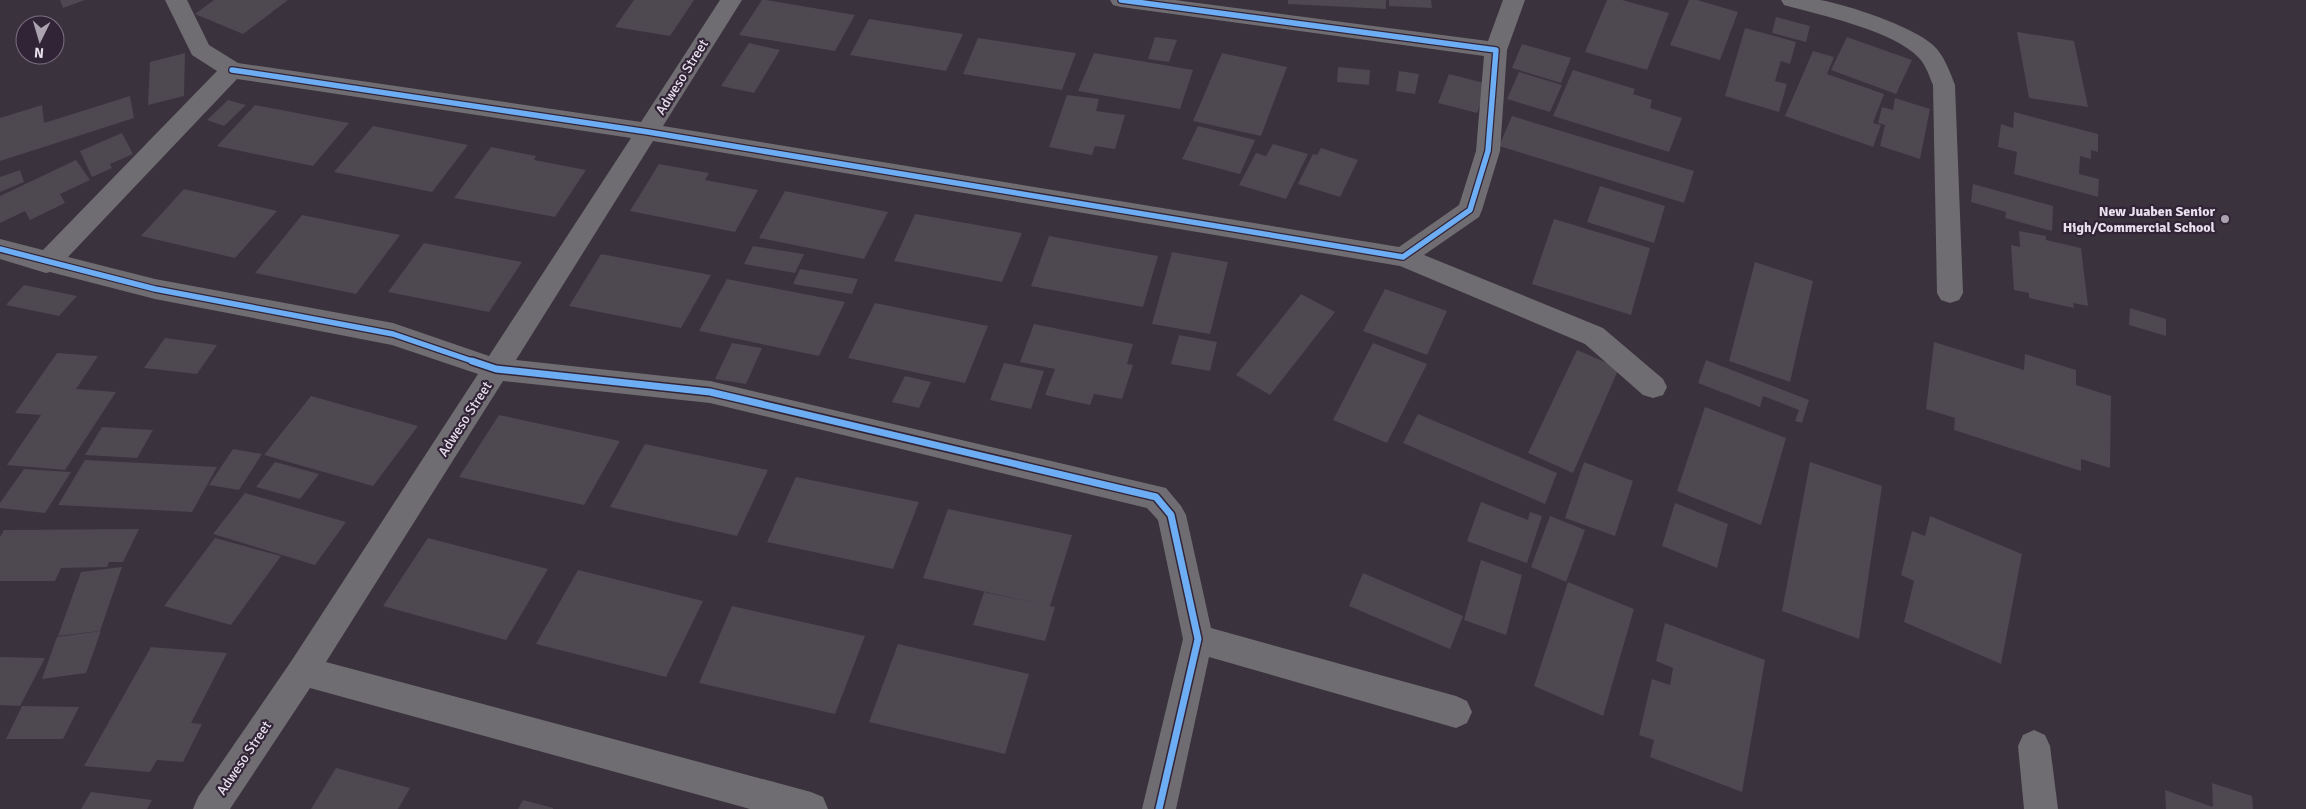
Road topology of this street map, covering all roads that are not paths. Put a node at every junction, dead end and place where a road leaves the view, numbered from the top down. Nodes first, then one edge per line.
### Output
1 (176, 0) edge
2 (730, 0) edge
3 (1121, 0) edge
4 (1514, 0) edge
5 (1792, 0) edge
6 (1496, 50) junction
7 (232, 70) junction
8 (648, 132) junction
9 (0, 249) edge
10 (1403, 257) junction
11 (46, 263) junction
12 (1950, 293) dead end
13 (496, 369) junction
14 (1654, 387) dead end
15 (1198, 639) junction
16 (303, 671) junction
17 (1456, 712) dead end
18 (2034, 746) dead end
19 (210, 809) edge
20 (810, 809) edge
21 (1159, 809) edge
22 (2041, 809) edge

1 - 7 street
2 - 8 street, Adweso Street
3 - 6 street
4 - 6 street
5 - 12 street
6 - 10 street
7 - 8 street
7 - 11 street
8 - 10 street
8 - 13 street, Adweso Street
9 - 11 street
10 - 14 street
11 - 13 street
13 - 15 street
13 - 16 street, Adweso Street
15 - 17 street
15 - 21 street
16 - 19 street, Adweso Street
16 - 20 street
18 - 22 street

